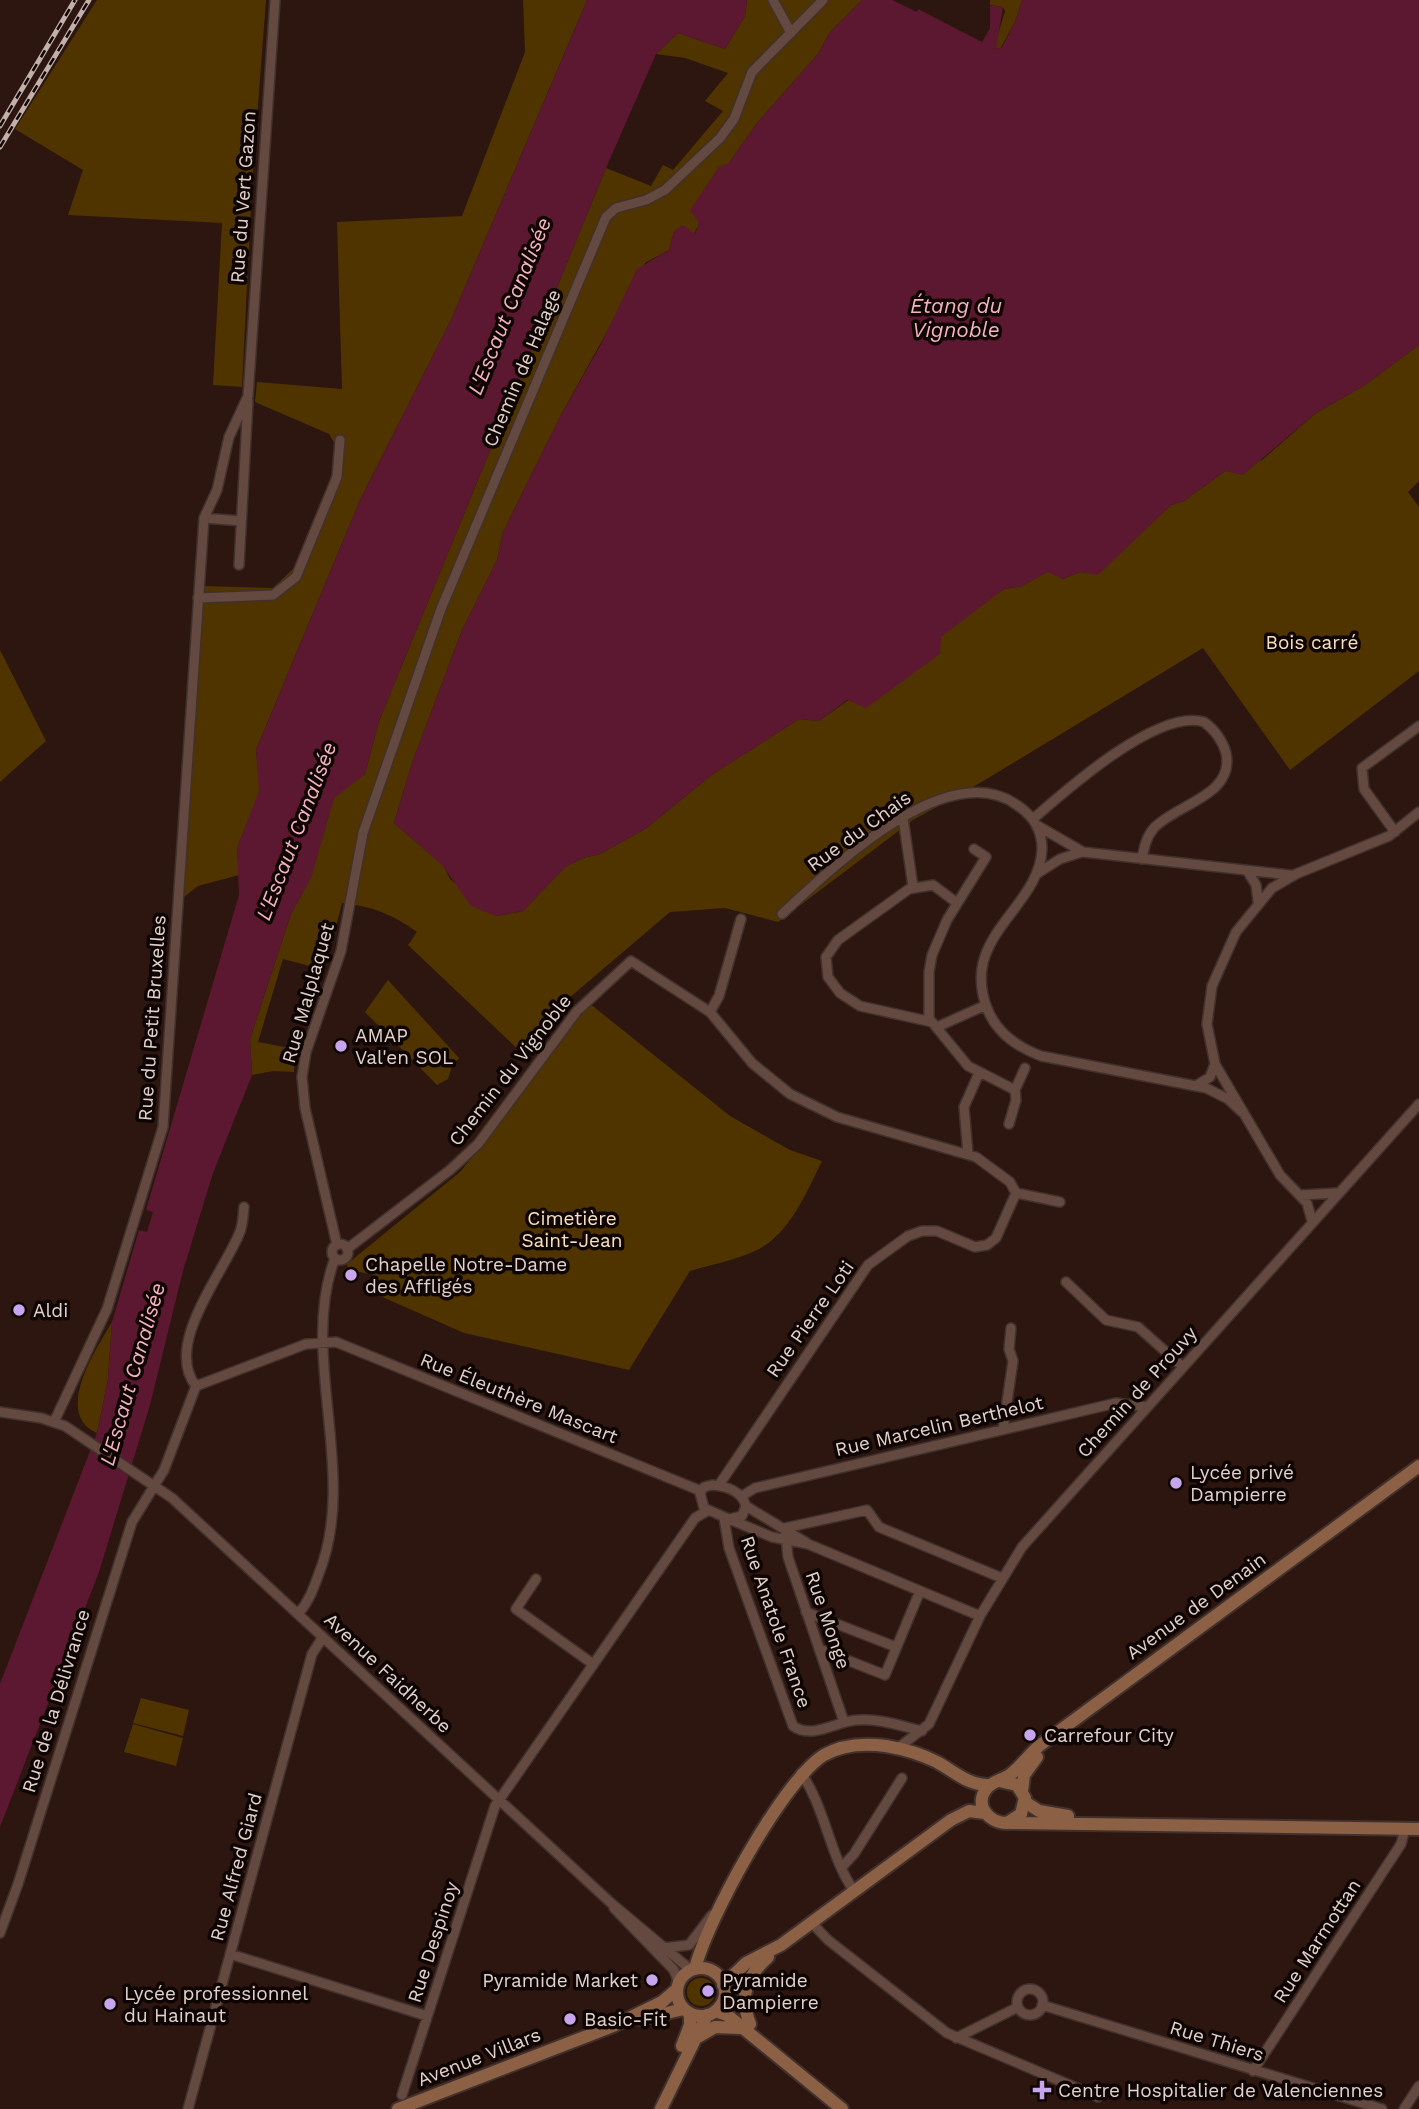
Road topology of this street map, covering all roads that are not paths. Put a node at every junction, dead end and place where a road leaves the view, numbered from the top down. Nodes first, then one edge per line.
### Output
1 (275, 0) edge
2 (773, 0) edge
3 (823, 0) edge
4 (791, 33) junction
5 (248, 396) junction
6 (340, 440) dead end
7 (204, 518) junction
8 (241, 521) junction
9 (239, 565) dead end
10 (198, 598) junction
11 (1419, 726) edge
12 (1419, 812) edge
13 (903, 818) junction
14 (1036, 823) junction
15 (1395, 832) junction
16 (363, 833) joint
17 (974, 849) dead end
18 (1083, 852) junction
19 (1142, 859) junction
20 (1248, 872) junction
21 (1037, 873) junction
22 (1296, 874) junction
23 (913, 887) junction
24 (1258, 901) junction
25 (957, 903) junction
26 (782, 914) dead end
27 (741, 919) dead end
28 (986, 1005) junction
29 (710, 1012) junction
30 (929, 1021) junction
31 (937, 1027) junction
32 (1215, 1064) junction
33 (1025, 1068) dead end
34 (979, 1073) junction
35 (1196, 1086) junction
36 (1015, 1090) junction
37 (1419, 1104) edge
38 (1242, 1111) junction
39 (1009, 1124) dead end
40 (968, 1154) junction
41 (1338, 1192) junction
42 (1016, 1193) junction
43 (1302, 1195) junction
44 (1060, 1202) dead end
45 (244, 1207) dead end
46 (1312, 1221) junction
47 (337, 1245) junction
48 (347, 1249) junction
49 (335, 1258) junction
50 (1066, 1282) dead end
51 (1012, 1328) dead end
52 (323, 1341) junction
53 (1183, 1367) junction
54 (196, 1386) junction
55 (1147, 1407) junction
56 (0, 1412) edge
57 (54, 1422) junction
58 (1003, 1429) junction
59 (1419, 1466) edge
60 (1419, 1475) edge
61 (156, 1485) junction
62 (719, 1485) junction
63 (701, 1491) junction
64 (742, 1496) junction
65 (747, 1506) junction
66 (707, 1511) junction
67 (727, 1519) junction
68 (786, 1528) junction
69 (786, 1541) junction
70 (808, 1544) junction
71 (1002, 1578) junction
72 (536, 1579) dead end
73 (920, 1591) junction
74 (806, 1612) junction
75 (298, 1614) junction
76 (980, 1616) junction
77 (323, 1637) junction
78 (896, 1647) junction
79 (819, 1649) junction
80 (593, 1664) junction
81 (844, 1722) junction
82 (922, 1731) junction
83 (898, 1748) junction
84 (802, 1773) junction
85 (902, 1778) dead end
86 (995, 1783) junction
87 (1023, 1796) junction
88 (499, 1800) junction
89 (985, 1813) junction
90 (1007, 1823) junction
91 (1190, 1824) junction
92 (1405, 1829) junction
93 (1419, 1829) edge
94 (841, 1868) junction
95 (854, 1891) junction
96 (611, 1903) junction
97 (722, 1903) junction
98 (811, 1922) junction
99 (0, 1933) edge
100 (781, 1945) junction
101 (663, 1948) junction
102 (230, 1954) junction
103 (693, 1970) junction
104 (678, 1987) junction
105 (724, 1991) junction
106 (1042, 2005) junction
107 (1018, 2007) junction
108 (687, 2011) junction
109 (711, 2013) junction
110 (427, 2016) junction
111 (613, 2026) junction
112 (747, 2027) junction
113 (956, 2038) junction
114 (694, 2040) junction
115 (1253, 2071) junction
116 (675, 2076) junction
117 (1419, 2086) edge
118 (402, 2095) dead end
119 (1098, 2097) dead end
120 (188, 2109) edge
121 (398, 2109) edge
122 (661, 2109) edge
123 (842, 2109) edge
124 (1382, 2109) edge
125 (1404, 2109) edge

1 - 5 street, Rue du Vert Gazon
2 - 4 street
3 - 4 street, Chemin de Halage
4 - 16 street, Chemin de Halage
5 - 7 street, Rue du Vert Gazon
5 - 8 street, Rue du Vert Gazon
6 - 10 street
7 - 8 street
7 - 10 street, Rue du Petit Bruxelles
8 - 9 street, Rue du Vert Gazon
10 - 57 street, Rue du Petit Bruxelles
11 - 15 street
12 - 15 street
13 - 14 street, Rue du Chais
13 - 23 street
13 - 26 street, Rue du Chais
14 - 18 street, Rue du Chais
14 - 19 street
14 - 21 street
15 - 22 street
16 - 47 street, Rue Malplaquet
17 - 25 street
18 - 19 street, Rue du Chais
18 - 21 street, Rue du Chais
19 - 20 street, Rue du Chais
20 - 22 street, Rue du Chais
20 - 24 street
21 - 28 street
22 - 24 street
23 - 25 street
23 - 30 street
24 - 32 street
25 - 30 street
27 - 29 street
28 - 31 street
28 - 35 street
29 - 40 street
29 - 48 street, Chemin du Vignoble
30 - 31 street
31 - 34 street
32 - 35 street
32 - 38 street
33 - 36 street
34 - 36 street
34 - 40 street
35 - 38 street
36 - 39 street
37 - 41 street, Chemin de Prouvy
38 - 43 street
40 - 42 street
41 - 43 street
41 - 46 street, Chemin de Prouvy
42 - 44 street
42 - 62 street, Rue Pierre Loti
43 - 46 street
45 - 54 street
46 - 53 street, Chemin de Prouvy
47 - 48 street
47 - 49 street
48 - 49 street, Chemin du Vignoble
49 - 52 street
50 - 53 street
51 - 58 street
52 - 54 street
52 - 63 street, Rue Éleuthère Mascart
52 - 75 street
53 - 55 street, Chemin de Prouvy
54 - 61 street, Rue de la Délivrance
55 - 58 street, Rue Marcelin Berthelot
55 - 71 street, Chemin de Prouvy
56 - 57 street, Avenue Faidherbe
57 - 61 street, Avenue Faidherbe
58 - 64 street, Rue Marcelin Berthelot
59 - 86 main road, Avenue de Denain
60 - 87 main road, Avenue de Denain
61 - 75 street, Avenue Faidherbe
61 - 99 street, Rue de la Délivrance
62 - 63 street
62 - 64 street
63 - 66 street
64 - 65 street
65 - 67 street
65 - 68 street
66 - 67 street
66 - 80 street, Rue Despinoy
67 - 69 street
67 - 81 street, Rue Anatole France
68 - 69 street, Rue Monge
68 - 70 street
68 - 71 street
69 - 70 street
69 - 74 street, Rue Monge
70 - 73 street
71 - 76 street, Chemin de Prouvy
72 - 80 street
73 - 76 street
73 - 78 street
74 - 78 street
74 - 79 street, Rue Monge
75 - 77 street, Avenue Faidherbe
76 - 82 street, Chemin de Prouvy
77 - 88 street, Avenue Faidherbe
77 - 102 street, Rue Alfred Giard
78 - 79 street
79 - 81 street, Rue Monge
80 - 88 street, Rue Despinoy
81 - 82 street
82 - 83 street, Chemin de Prouvy
83 - 84 main road
83 - 86 main road
84 - 94 street
84 - 97 main road
85 - 94 street
86 - 87 main road
86 - 89 main road
87 - 90 main road
87 - 91 main road
88 - 96 street, Avenue Faidherbe
88 - 110 street, Rue Despinoy
89 - 90 main road
89 - 95 main road
90 - 91 main road
91 - 92 main road
92 - 93 main road
92 - 115 street, Rue Marmottan
94 - 95 street
95 - 98 main road
96 - 101 street, Avenue Faidherbe
96 - 104 street, Avenue Faidherbe
97 - 101 street
97 - 103 main road
98 - 100 main road
98 - 113 street
100 - 105 main road
100 - 112 main road
101 - 103 street, Avenue Faidherbe
102 - 110 street
102 - 120 street, Rue Alfred Giard
103 - 104 main road
103 - 105 main road
104 - 108 main road
104 - 111 main road, Avenue Villars
105 - 109 main road
105 - 112 main road
106 - 107 street
106 - 107 street
106 - 115 street, Rue Thiers
107 - 113 street
108 - 109 main road
108 - 111 main road, Avenue Villars
108 - 116 main road
109 - 112 main road
109 - 114 main road
110 - 118 street, Rue Despinoy
111 - 121 main road, Avenue Villars
112 - 114 main road
112 - 123 main road
113 - 119 street
114 - 116 main road
115 - 124 street, Rue Thiers
116 - 122 main road
117 - 125 street

